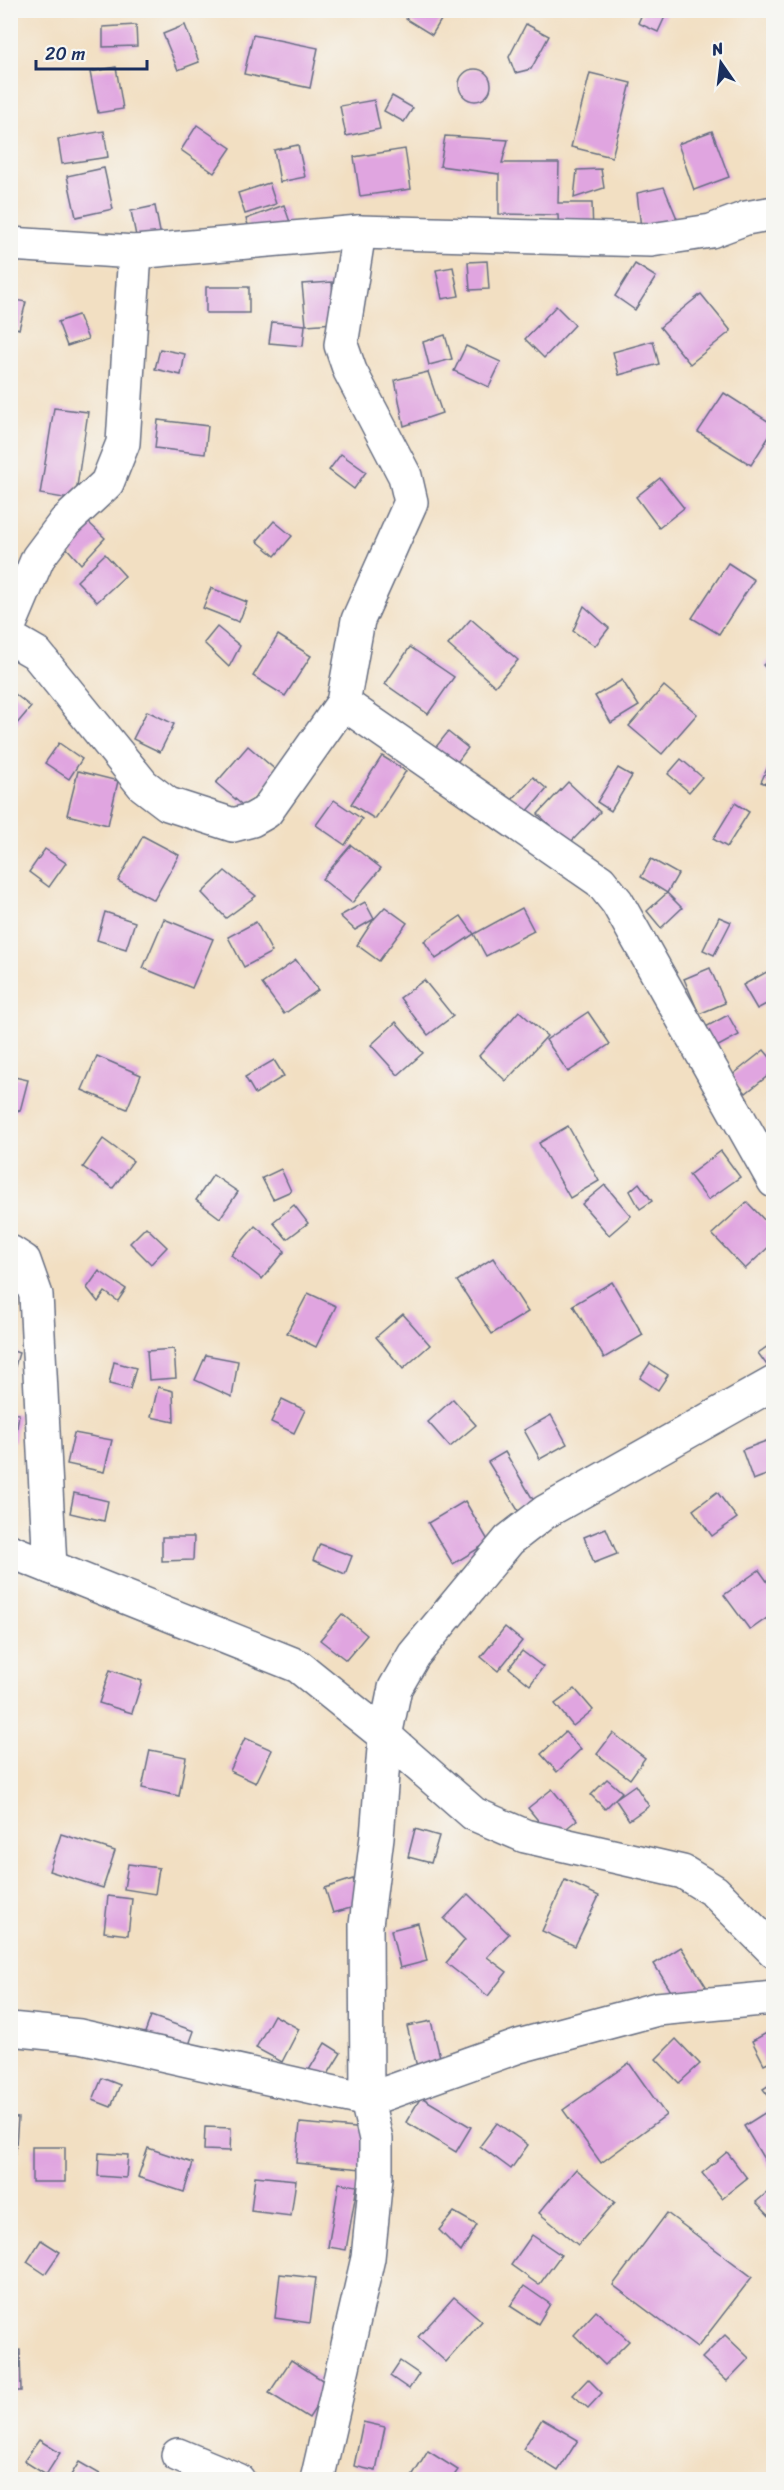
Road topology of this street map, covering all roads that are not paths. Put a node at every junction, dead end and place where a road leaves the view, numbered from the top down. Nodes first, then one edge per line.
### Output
1 (774, 213) edge
2 (359, 232) junction
3 (10, 244) edge
4 (135, 252) junction
5 (10, 624) edge
6 (10, 638) edge
7 (342, 703) junction
8 (774, 1181) edge
9 (10, 1252) edge
10 (774, 1383) edge
11 (10, 1551) edge
12 (50, 1568) junction
13 (385, 1736) junction
14 (774, 1951) edge
15 (774, 1998) edge
16 (10, 2029) edge
17 (367, 2100) junction
18 (178, 2455) dead end
19 (237, 2480) edge
20 (317, 2480) edge

1 - 2 street
2 - 4 street
2 - 7 street
3 - 4 street
4 - 5 street
6 - 7 street
7 - 8 street
9 - 12 street
10 - 13 street
11 - 12 street
12 - 13 street
13 - 14 street
13 - 17 street
15 - 17 street
16 - 17 street
17 - 20 street
18 - 19 street

